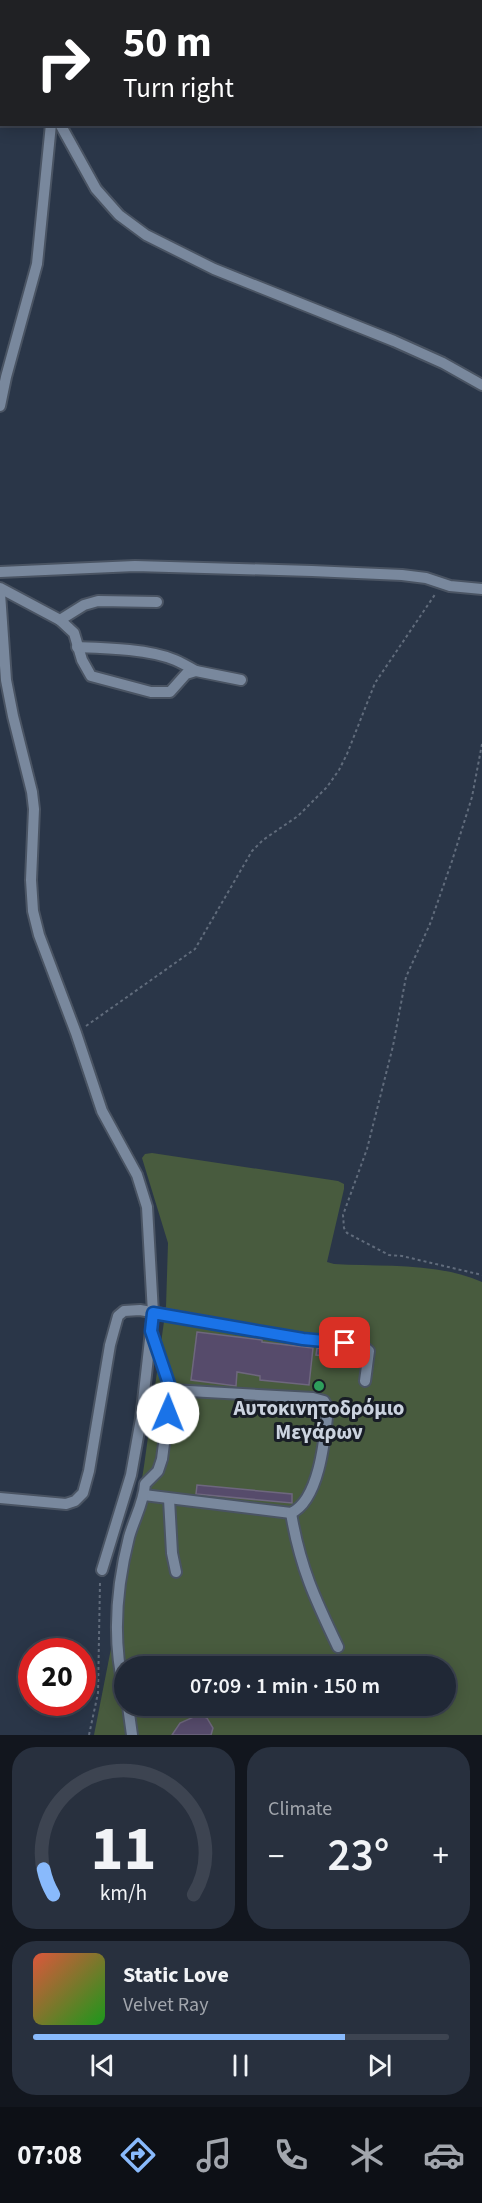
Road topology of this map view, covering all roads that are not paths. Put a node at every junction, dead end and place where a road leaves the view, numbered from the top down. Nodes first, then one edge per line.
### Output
1 (51, 126) edge
2 (61, 126) edge
3 (482, 385) edge
4 (0, 406) edge
5 (0, 572) edge
6 (0, 588) edge
7 (482, 589) edge
8 (0, 593) edge
9 (157, 602) dead end
10 (60, 620) junction
11 (77, 647) junction
12 (196, 671) junction
13 (241, 680) dead end
14 (153, 1313) junction
15 (151, 1331) junction
16 (365, 1382) dead end
17 (171, 1390) junction
18 (144, 1495) junction
19 (0, 1498) edge
20 (169, 1499) junction
21 (291, 1513) junction
22 (102, 1570) road end
23 (176, 1572) dead end
24 (338, 1647) dead end
25 (119, 1656) edge
26 (129, 1716) edge
27 (132, 1735) edge

1 - 4 street
2 - 3 street
5 - 7 street
6 - 10 street
8 - 14 street
9 - 10 street
10 - 11 street
11 - 12 street
11 - 12 street
12 - 13 street
14 - 15 street
14 - 16 street
14 - 19 street
15 - 17 street
15 - 22 street
17 - 18 street
17 - 21 street
18 - 20 street
18 - 25 street
20 - 21 street
20 - 23 street
21 - 24 street
26 - 27 street

